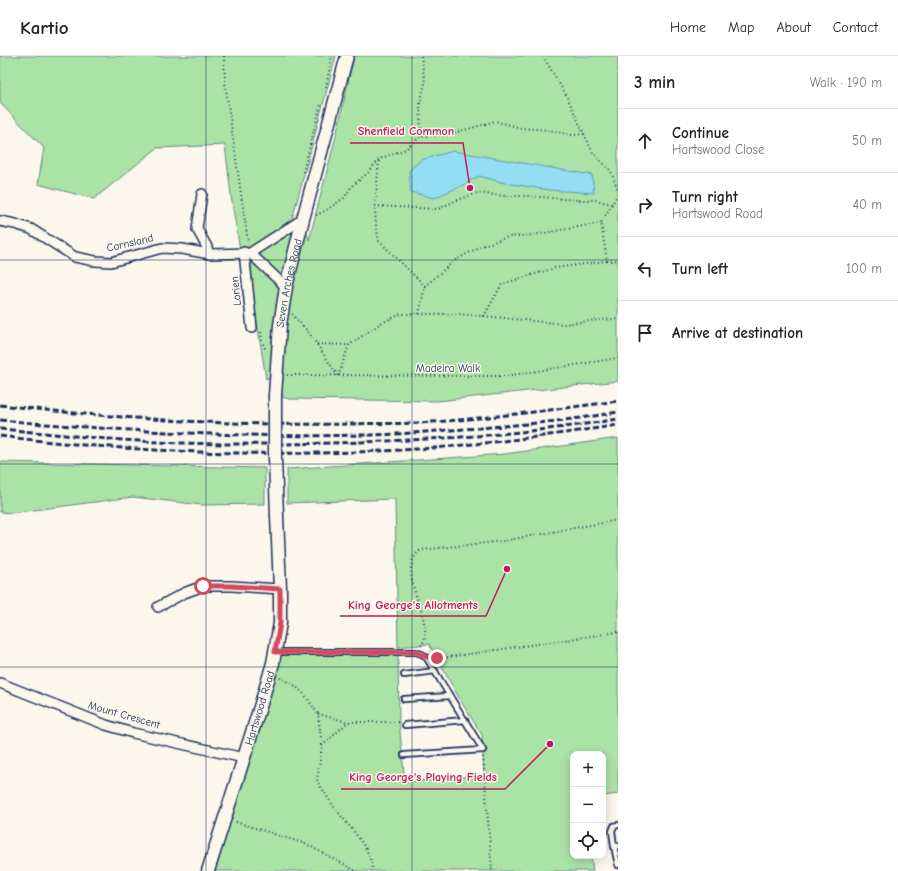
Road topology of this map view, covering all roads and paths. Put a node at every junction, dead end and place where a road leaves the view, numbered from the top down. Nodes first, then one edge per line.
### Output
1 (224, 56) edge
2 (347, 56) edge
3 (421, 56) edge
4 (543, 56) edge
5 (584, 134) junction
6 (421, 136) junction
7 (379, 159) junction
8 (618, 191) edge
9 (202, 194) dead end
10 (618, 194) edge
11 (612, 204) junction
12 (375, 206) junction
13 (303, 219) junction
14 (0, 220) edge
15 (601, 223) junction
16 (247, 252) junction
17 (210, 254) junction
18 (618, 260) edge
19 (607, 261) junction
20 (425, 286) junction
21 (286, 287) junction
22 (283, 304) junction
23 (419, 314) junction
24 (484, 316) junction
25 (618, 319) edge
26 (256, 327) joint
27 (317, 344) junction
28 (349, 345) junction
29 (268, 355) dead end
30 (618, 358) edge
31 (276, 374) junction
32 (338, 376) junction
33 (277, 516) joint
34 (618, 520) edge
35 (280, 589) junction
36 (158, 607) dead end
37 (618, 632) edge
38 (275, 652) junction
39 (409, 653) junction
40 (426, 657) junction
41 (435, 672) junction
42 (270, 673) junction
43 (404, 675) dead end
44 (0, 683) edge
45 (450, 696) junction
46 (404, 699) dead end
47 (318, 714) junction
48 (465, 720) junction
49 (348, 722) junction
50 (399, 722) dead end
51 (405, 725) dead end
52 (322, 746) junction
53 (483, 750) junction
54 (404, 755) dead end
55 (244, 758) junction
56 (225, 819) junction
57 (618, 825) edge
58 (616, 846) edge
59 (618, 865) edge
60 (208, 871) edge
61 (356, 871) edge
62 (372, 871) edge
63 (492, 871) edge

1 - 16 path
2 - 13 street, Seven Arches Road
3 - 6 path
4 - 5 path
5 - 6 path
5 - 8 path
6 - 7 path
7 - 12 path
7 - 13 path
9 - 17 street
10 - 11 path
11 - 12 path
11 - 15 path
12 - 20 path
13 - 16 street, Cornsland
13 - 21 street, Seven Arches Road
14 - 17 street, Cornsland
15 - 19 path
15 - 20 path
16 - 17 street, Cornsland
16 - 21 street
16 - 26 street, Lorien
18 - 19 path
19 - 24 path
20 - 23 path
21 - 22 street, Seven Arches Road
22 - 27 path
22 - 31 street, Seven Arches Road
23 - 24 path
23 - 28 path
24 - 25 path
26 - 29 path
27 - 28 path
27 - 32 path
28 - 32 path
30 - 32 path, Madeira Walk
31 - 32 path, Madeira Walk
31 - 33 street, Seven Arches Road, bridge
33 - 35 street, Hartswood Road
34 - 39 path
35 - 36 street
35 - 38 street, Hartswood Road
37 - 40 path
38 - 39 lane
38 - 42 street, Hartswood Road
39 - 40 lane
40 - 41 lane
41 - 43 lane
41 - 45 lane
42 - 47 path
42 - 55 street, Hartswood Road
44 - 55 street, Mount Crescent
45 - 46 lane
45 - 48 lane
47 - 49 path
47 - 52 path
48 - 51 lane
48 - 53 lane
49 - 50 path
49 - 52 path
52 - 62 path
53 - 54 lane
53 - 63 path
55 - 56 street, Hartswood Road
56 - 60 street, Hartswood Road
56 - 61 path
57 - 58 lane
58 - 59 lane

